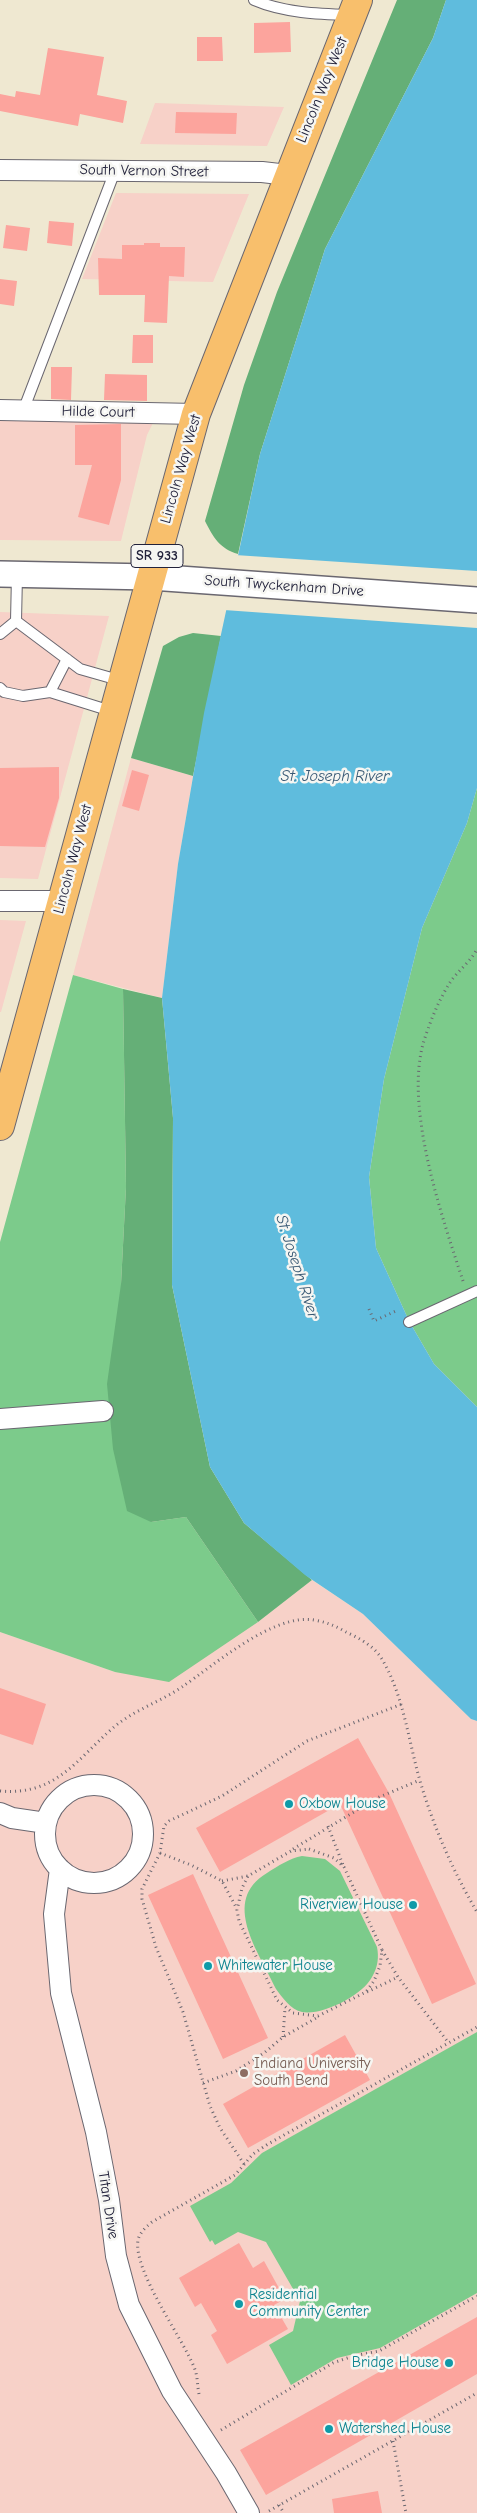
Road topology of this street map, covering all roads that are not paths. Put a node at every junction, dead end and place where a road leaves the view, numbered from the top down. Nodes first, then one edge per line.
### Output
1 (254, 0) edge
2 (355, 8) edge
3 (0, 170) edge
4 (115, 171) junction
5 (288, 175) junction
6 (0, 410) edge
7 (24, 411) junction
8 (196, 414) junction
9 (9, 574) edge
10 (151, 577) junction
11 (477, 600) edge
12 (16, 621) junction
13 (0, 634) edge
14 (67, 659) junction
15 (122, 681) junction
16 (0, 688) edge
17 (50, 692) junction
18 (114, 712) junction
19 (0, 901) edge
20 (61, 901) junction
21 (0, 1126) edge
22 (472, 1293) edge
23 (409, 1322) dead end
24 (103, 1411) dead end
25 (0, 1419) edge
26 (4, 1817) edge
27 (46, 1823) junction
28 (60, 1869) junction
29 (248, 2513) edge

1 - 2 lane
2 - 5 main road, Lincoln Way West / SR 933
3 - 4 street, South Vernon Street
4 - 5 street, South Vernon Street
4 - 7 lane
5 - 8 main road, Lincoln Way West / SR 933
6 - 7 street, Hilde Court
7 - 8 street, Hilde Court
8 - 10 main road, Lincoln Way West / SR 933
9 - 10 street, South Twyckenham Drive
9 - 12 lane
10 - 11 street, South Twyckenham Drive
10 - 15 main road, Lincoln Way West / SR 933
12 - 13 lane
12 - 14 lane
14 - 15 lane
14 - 17 lane
15 - 18 main road, Lincoln Way West / SR 933
16 - 17 lane
17 - 18 lane
18 - 20 main road, Lincoln Way West / SR 933
19 - 20 street
20 - 21 main road, Lincoln Way West / SR 933
22 - 23 lane
24 - 25 street
26 - 27 street
27 - 28 street
27 - 28 street
28 - 29 street, Titan Drive

